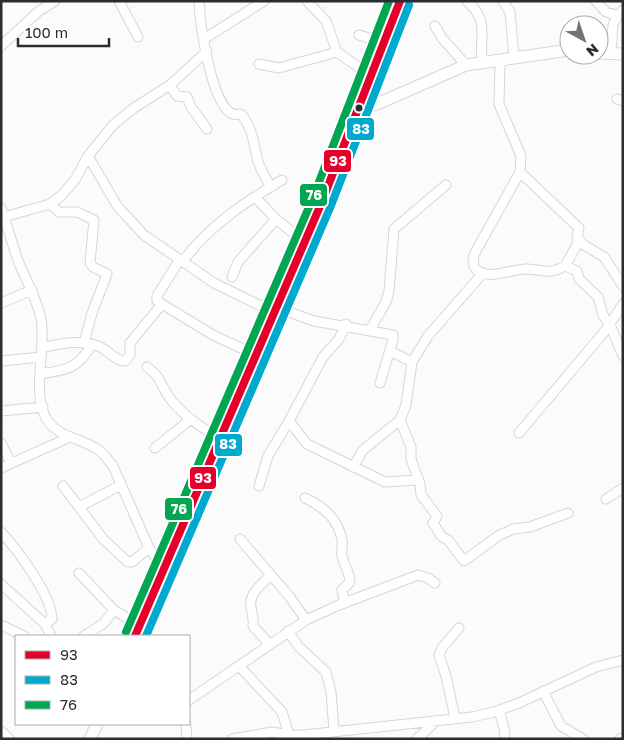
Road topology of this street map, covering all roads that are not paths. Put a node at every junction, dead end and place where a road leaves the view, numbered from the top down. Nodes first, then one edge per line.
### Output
1 (54, 1) edge
2 (119, 1) edge
3 (199, 1) edge
4 (264, 1) edge
5 (306, 1) edge
6 (400, 1) edge
7 (467, 1) edge
8 (504, 1) edge
9 (596, 1) edge
10 (620, 13) edge
11 (435, 26) dead end
12 (359, 35) dead end
13 (138, 37) dead end
14 (204, 39) junction
15 (384, 44) junction
16 (1, 46) edge
17 (207, 51) junction
18 (559, 51) edge
19 (609, 51) edge
20 (337, 52) junction
21 (609, 53) edge
22 (623, 54) edge
23 (514, 57) junction
24 (500, 60) junction
25 (482, 62) junction
26 (259, 64) dead end
27 (466, 64) junction
28 (371, 76) junction
29 (170, 85) junction
30 (358, 107) junction
31 (207, 129) dead end
32 (88, 156) junction
33 (520, 172) junction
34 (282, 180) dead end
35 (446, 185) dead end
36 (271, 187) junction
37 (256, 197) junction
38 (50, 204) junction
39 (3, 219) edge
40 (276, 219) junction
41 (577, 237) junction
42 (304, 242) junction
43 (182, 260) junction
44 (566, 266) junction
45 (483, 273) junction
46 (232, 277) dead end
47 (623, 286) edge
48 (32, 290) junction
49 (1, 303) edge
50 (162, 304) junction
51 (623, 304) edge
52 (274, 310) junction
53 (609, 323) junction
54 (346, 324) junction
55 (370, 330) junction
56 (88, 343) junction
57 (390, 351) junction
58 (41, 352) junction
59 (256, 355) junction
60 (623, 356) edge
61 (1, 361) edge
62 (412, 362) junction
63 (147, 367) dead end
64 (40, 374) junction
65 (380, 383) dead end
66 (42, 407) junction
67 (1, 411) edge
68 (191, 419) junction
69 (400, 420) junction
70 (290, 422) junction
71 (519, 433) dead end
72 (70, 437) junction
73 (220, 439) junction
74 (1, 443) edge
75 (155, 448) dead end
76 (11, 463) junction
77 (353, 467) junction
78 (1, 468) edge
79 (418, 480) junction
80 (121, 485) junction
81 (63, 486) dead end
82 (259, 486) dead end
83 (623, 488) edge
84 (305, 498) dead end
85 (606, 499) dead end
86 (78, 507) junction
87 (568, 513) dead end
88 (1, 532) edge
89 (240, 539) dead end
90 (149, 548) junction
91 (164, 569) junction
92 (79, 572) dead end
93 (271, 575) junction
94 (1, 584) edge
95 (435, 584) dead end
96 (345, 603) junction
97 (114, 610) junction
98 (306, 620) junction
99 (44, 624) junction
100 (1, 625) edge
101 (460, 628) dead end
102 (138, 631) edge
103 (288, 631) junction
104 (22, 635) edge
105 (50, 635) edge
106 (86, 635) edge
107 (270, 645) junction
108 (623, 660) edge
109 (240, 667) junction
110 (543, 691) junction
111 (190, 699) edge
112 (499, 710) junction
113 (455, 718) junction
114 (438, 720) junction
115 (96, 725) edge
116 (186, 725) edge
117 (1, 731) edge
118 (336, 733) edge
119 (289, 735) junction
120 (92, 738) edge
121 (9, 739) edge
122 (187, 739) edge
123 (232, 739) edge
124 (417, 739) edge
125 (504, 739) edge
126 (583, 739) edge

1 - 16 street
2 - 13 street
3 - 14 street
4 - 14 street
5 - 20 street
6 - 15 main road
7 - 25 street
8 - 23 street
9 - 10 street
10 - 19 street
11 - 27 street
12 - 15 street
14 - 17 street
15 - 28 main road
17 - 29 street
17 - 36 street
18 - 23 main road
20 - 26 street
20 - 28 street
21 - 22 main road
23 - 24 main road
24 - 25 main road
24 - 33 street
25 - 27 main road
27 - 30 main road
28 - 30 main road
29 - 31 street
29 - 32 street
30 - 42 main road
32 - 38 street
32 - 43 street
33 - 41 street
33 - 45 street
34 - 36 street
35 - 55 street
36 - 37 street
37 - 40 street
37 - 43 street
38 - 39 street
38 - 56 street
39 - 48 street
40 - 42 street
40 - 46 street
41 - 44 street
41 - 47 street
42 - 52 main road
43 - 50 street
43 - 52 street
44 - 45 street
44 - 53 street
45 - 62 street
48 - 49 street
48 - 58 street
50 - 56 street
50 - 59 street
51 - 53 street
52 - 54 street
52 - 59 main road
53 - 60 street
53 - 71 street
54 - 55 street
54 - 70 street
55 - 57 street
56 - 58 street
56 - 64 street
57 - 62 street
57 - 65 street
58 - 61 street
58 - 64 street
59 - 73 main road
62 - 69 street
63 - 68 street
64 - 66 street
66 - 67 street
66 - 72 street
68 - 73 street
68 - 75 street
69 - 77 street
69 - 79 street
70 - 77 street
70 - 82 street
72 - 76 street
72 - 80 street
73 - 91 main road
74 - 76 street
76 - 78 street
77 - 79 street
79 - 87 street
80 - 86 street
80 - 90 street
81 - 86 street
83 - 85 street
84 - 96 street
86 - 90 street
88 - 99 street
89 - 93 street
90 - 91 street
91 - 102 main road
92 - 97 street
93 - 98 street
93 - 107 street
94 - 99 street
95 - 96 street
96 - 98 street
97 - 102 street
97 - 106 street
98 - 103 street
99 - 105 street
100 - 104 street
101 - 113 street
103 - 107 street
103 - 118 street
107 - 109 street
108 - 110 street
109 - 111 street
109 - 119 street
110 - 112 street
110 - 126 street
112 - 113 street
112 - 125 street
113 - 114 street
114 - 118 street
114 - 124 street
115 - 120 main road
116 - 122 street
117 - 121 street
118 - 119 street
119 - 123 street

